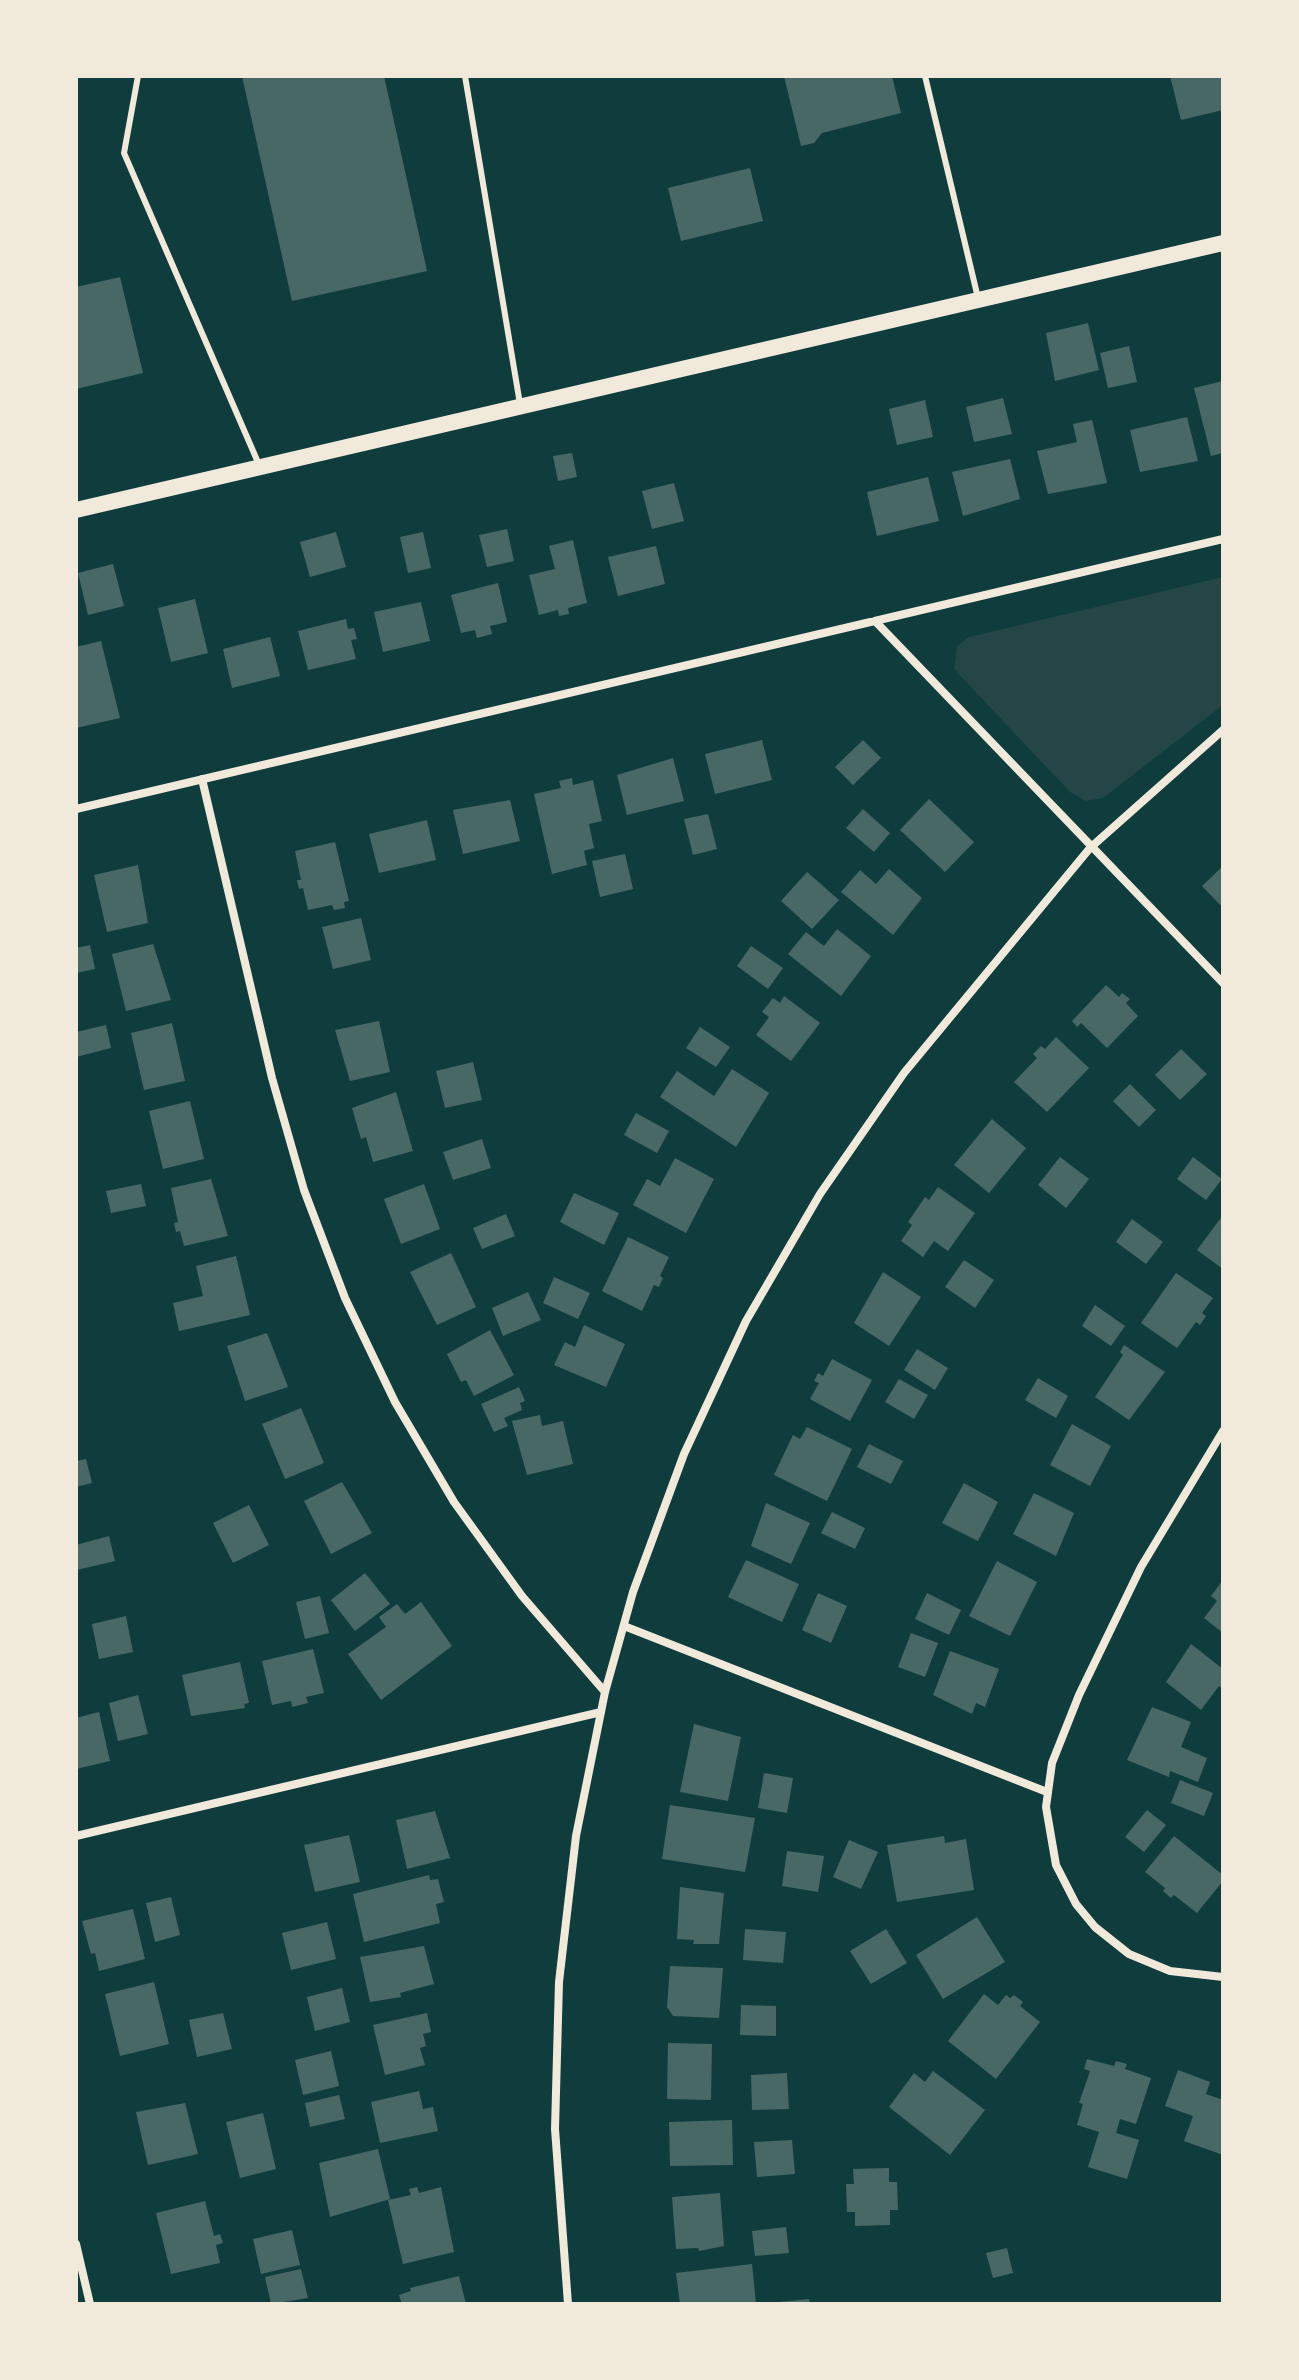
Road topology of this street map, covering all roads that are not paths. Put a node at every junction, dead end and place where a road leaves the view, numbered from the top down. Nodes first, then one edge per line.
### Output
1 (138, 76) edge
2 (465, 76) edge
3 (925, 76) edge
4 (1223, 243) edge
5 (979, 301) junction
6 (520, 407) junction
7 (260, 467) junction
8 (76, 510) edge
9 (1223, 539) edge
10 (875, 621) junction
11 (1223, 730) edge
12 (202, 779) junction
13 (76, 809) edge
14 (1090, 848) junction
15 (1223, 983) edge
16 (1223, 1431) edge
17 (624, 1626) junction
18 (605, 1692) junction
19 (601, 1712) junction
20 (1047, 1792) junction
21 (76, 1836) edge
22 (1223, 1977) edge
23 (76, 2244) edge
24 (90, 2304) edge
25 (568, 2304) edge

1 - 7 lane
2 - 6 lane
3 - 5 lane
4 - 5 main road
5 - 6 main road
6 - 7 main road
7 - 8 main road
9 - 10 street
10 - 12 street
10 - 14 street
11 - 14 street
12 - 13 street
12 - 18 street
14 - 15 street
14 - 17 street
16 - 20 street
17 - 18 street
17 - 20 street
18 - 19 street
19 - 21 street
19 - 25 street
20 - 22 street
23 - 24 street

